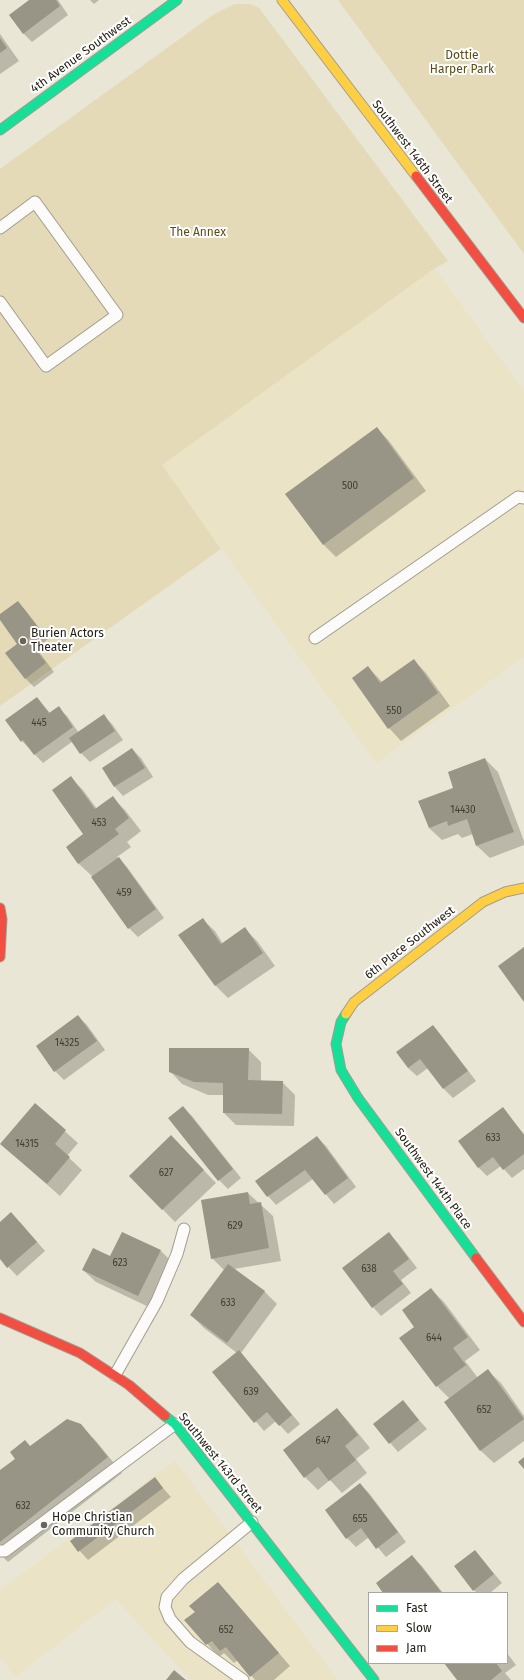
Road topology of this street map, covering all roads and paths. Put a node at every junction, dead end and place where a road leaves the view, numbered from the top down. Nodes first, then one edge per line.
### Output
1 (177, 0) edge
2 (282, 0) edge
3 (0, 130) edge
4 (0, 228) edge
5 (0, 302) edge
6 (524, 318) edge
7 (524, 498) edge
8 (315, 638) dead end
9 (524, 888) edge
10 (0, 908) edge
11 (0, 957) edge
12 (336, 1044) joint
13 (184, 1229) dead end
14 (0, 1318) edge
15 (524, 1322) edge
16 (115, 1375) junction
17 (175, 1424) junction
18 (252, 1522) junction
19 (0, 1552) edge
20 (243, 1680) edge
21 (374, 1680) edge

1 - 3 street, 4th Avenue Southwest
2 - 6 street, Southwest 146th Street
4 - 5 lane
7 - 8 lane
9 - 12 street, 6th Place Southwest
10 - 11 street
12 - 15 street, Southwest 144th Place
13 - 16 lane
14 - 16 street, Southwest 143rd Street
16 - 17 street, Southwest 143rd Street
17 - 18 street, Southwest 143rd Street
17 - 19 lane
18 - 20 lane
18 - 21 street, Southwest 143rd Street

